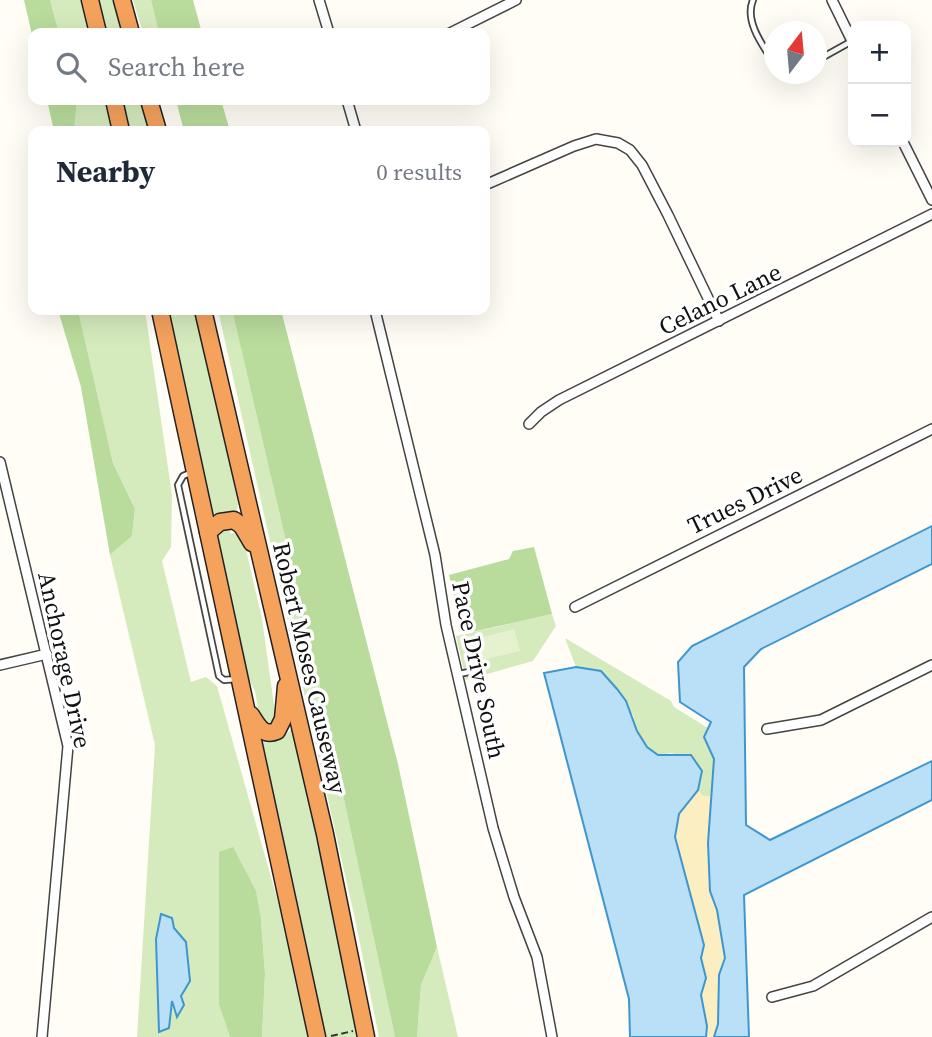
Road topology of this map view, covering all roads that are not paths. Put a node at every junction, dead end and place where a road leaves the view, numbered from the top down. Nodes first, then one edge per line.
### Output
1 (90, 0) edge
2 (122, 0) edge
3 (319, 0) edge
4 (516, 0) edge
5 (753, 0) edge
6 (832, 0) edge
7 (97, 28) edge
8 (130, 28) edge
9 (327, 28) edge
10 (460, 28) edge
11 (848, 32) edge
12 (764, 44) edge
13 (848, 45) edge
14 (827, 56) edge
15 (115, 105) edge
16 (150, 105) edge
17 (348, 105) edge
18 (120, 126) edge
19 (157, 126) edge
20 (355, 126) edge
21 (906, 147) edge
22 (490, 183) edge
23 (931, 197) edge
24 (932, 214) edge
25 (161, 315) edge
26 (204, 315) edge
27 (376, 315) edge
28 (719, 321) junction
29 (529, 424) dead end
30 (932, 429) edge
31 (0, 464) edge
32 (194, 471) junction
33 (208, 533) junction
34 (263, 563) junction
35 (575, 607) dead end
36 (47, 654) junction
37 (0, 665) edge
38 (932, 665) edge
39 (287, 671) junction
40 (474, 671) dead end
41 (459, 674) junction
42 (238, 679) junction
43 (245, 704) junction
44 (767, 729) dead end
45 (932, 917) edge
46 (772, 997) dead end
47 (365, 1033) edge
48 (42, 1037) edge
49 (317, 1037) edge
50 (552, 1037) edge

1 - 7 highway
2 - 8 highway
3 - 9 street
4 - 10 street
5 - 12 lane
6 - 11 street
13 - 14 lane
15 - 18 highway
16 - 19 highway
17 - 20 street
21 - 23 street
22 - 28 street
24 - 28 street, Celano Lane
25 - 32 highway
26 - 34 highway, Robert Moses Causeway
27 - 41 street, Pace Drive South
28 - 29 street, Celano Lane
30 - 35 street, Trues Drive
31 - 36 street, Anchorage Drive
32 - 33 highway
32 - 42 lane
33 - 34 highway
33 - 42 highway
34 - 39 highway, Robert Moses Causeway
36 - 37 street
36 - 48 street, Anchorage Drive
38 - 44 street
39 - 43 highway
39 - 47 highway, Robert Moses Causeway
40 - 41 lane
41 - 50 street, Pace Drive South
42 - 43 highway
43 - 49 highway
45 - 46 street

